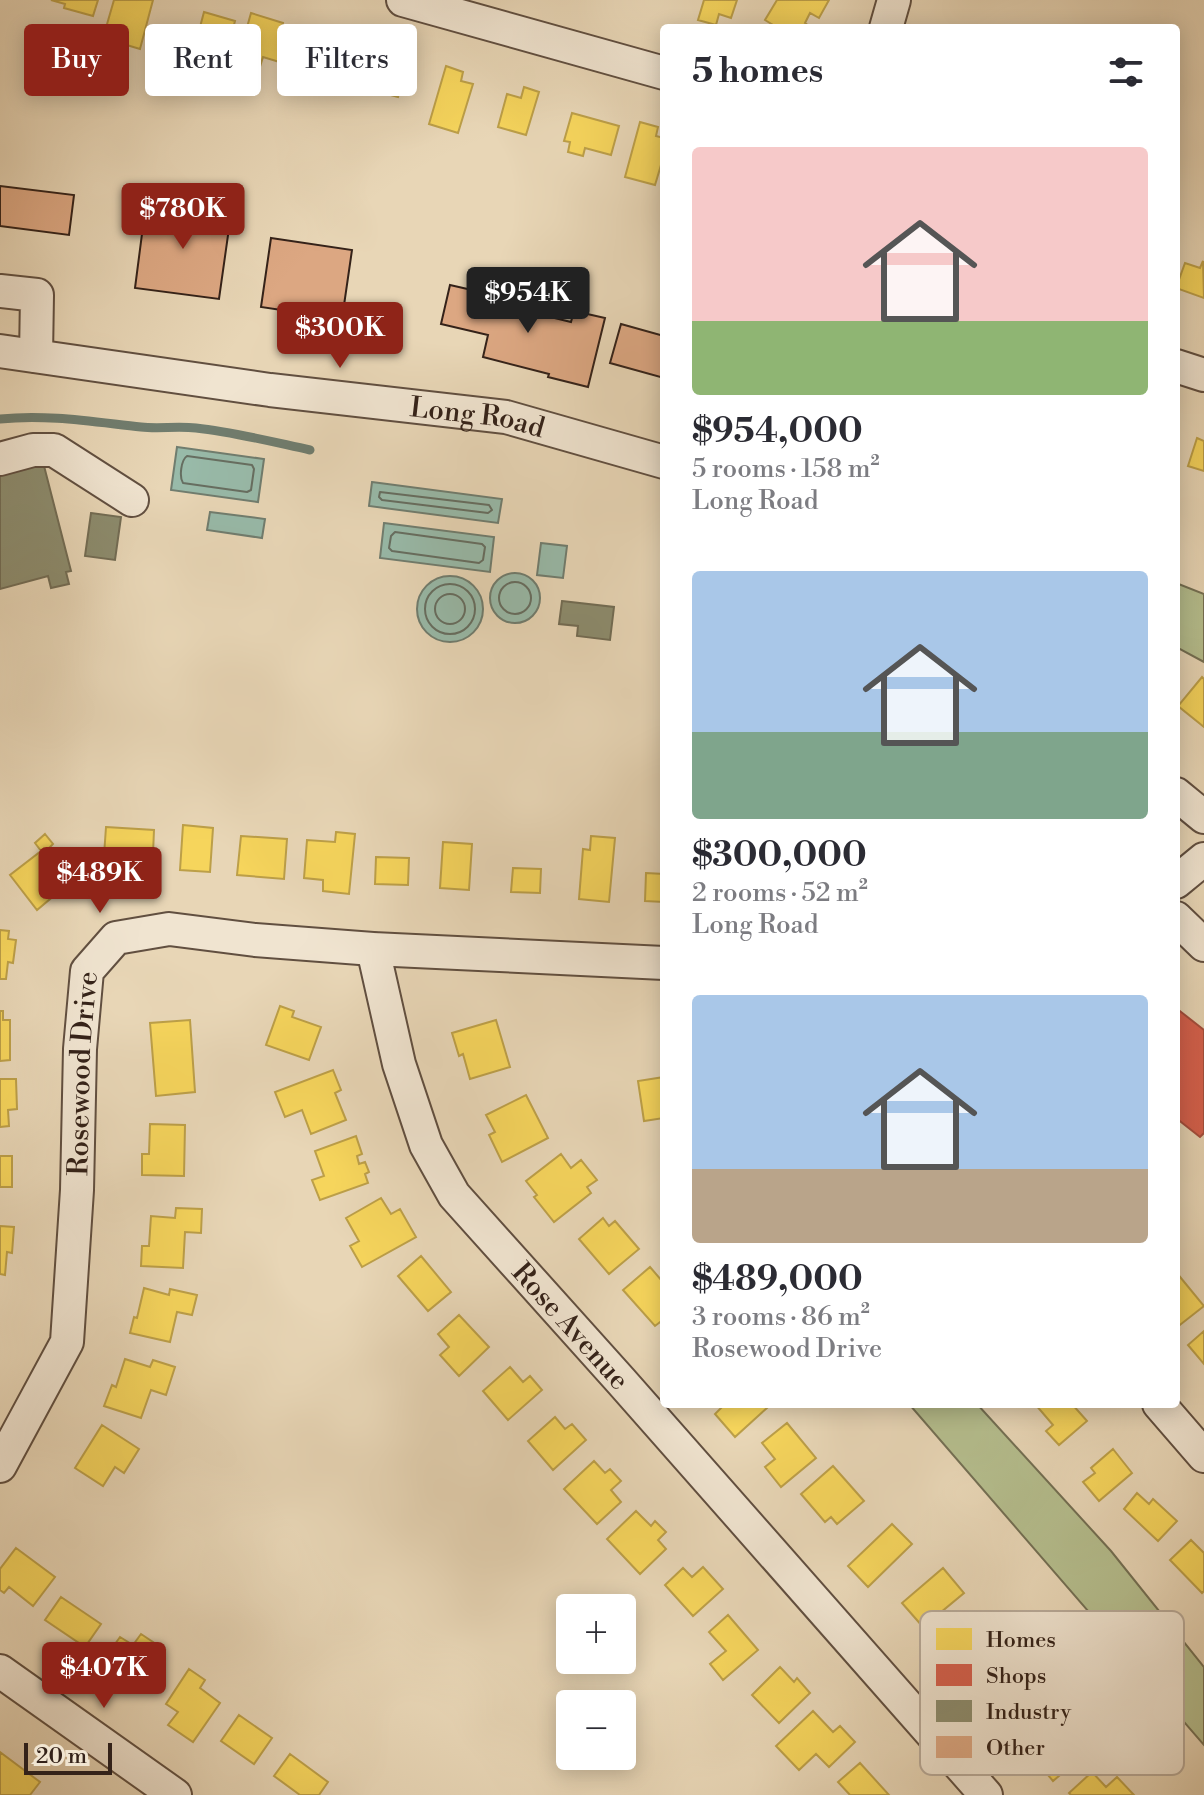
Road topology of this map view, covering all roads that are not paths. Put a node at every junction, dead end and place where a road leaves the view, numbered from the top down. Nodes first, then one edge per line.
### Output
1 (403, 0) edge
2 (894, 0) edge
3 (887, 24) edge
4 (660, 72) edge
5 (0, 291) edge
6 (0, 351) edge
7 (36, 356) junction
8 (1180, 367) edge
9 (1204, 375) edge
10 (0, 459) edge
11 (660, 461) edge
12 (132, 500) dead end
13 (1180, 797) edge
14 (1204, 817) edge
15 (1204, 859) edge
16 (1180, 879) edge
17 (1180, 922) edge
18 (1204, 945) edge
19 (373, 949) junction
20 (660, 963) edge
21 (1162, 1408) edge
22 (1204, 1456) edge
23 (0, 1466) edge
24 (0, 1671) edge
25 (920, 1720) edge
26 (968, 1775) edge
27 (175, 1795) edge
28 (986, 1795) edge

1 - 4 street
2 - 3 street
5 - 7 street
6 - 7 street, Long Road
7 - 11 street, Long Road
8 - 9 street
10 - 12 street
13 - 14 street
15 - 16 street
17 - 18 street
19 - 20 street, Rosewood Drive
19 - 23 street, Rosewood Drive
19 - 25 street, Rose Avenue
21 - 22 street
24 - 27 street
26 - 28 street, Rose Avenue

